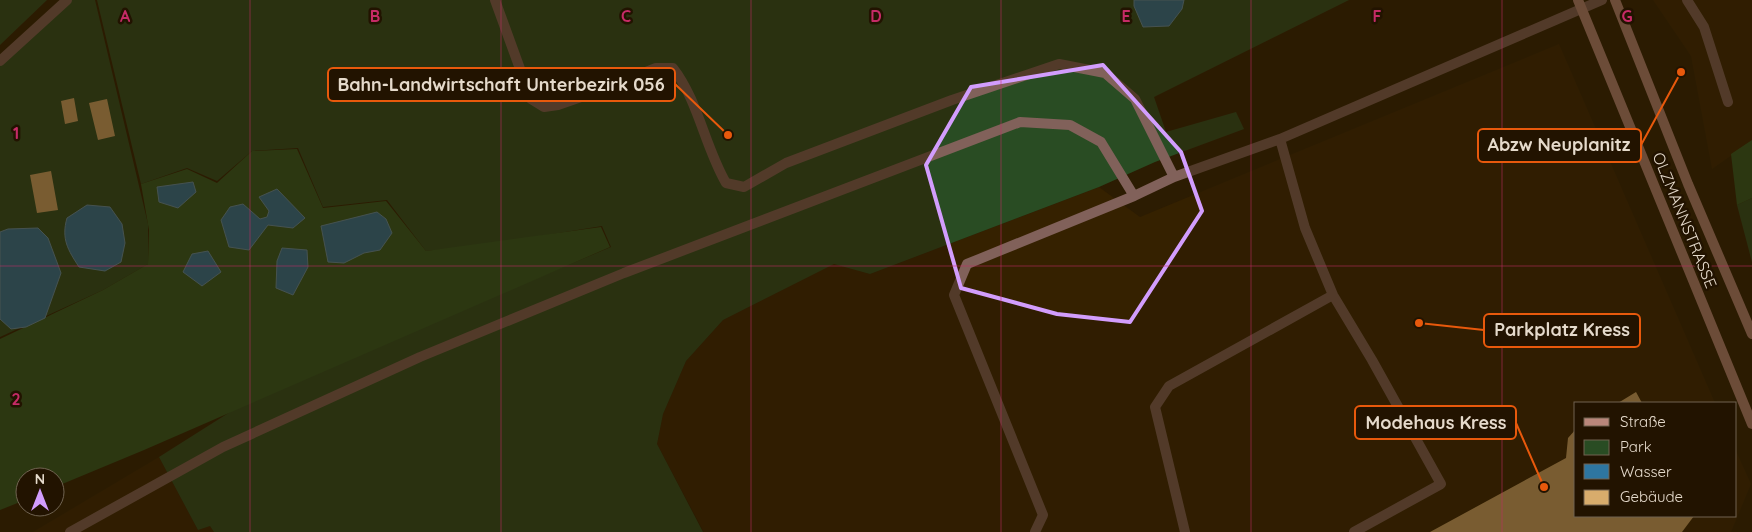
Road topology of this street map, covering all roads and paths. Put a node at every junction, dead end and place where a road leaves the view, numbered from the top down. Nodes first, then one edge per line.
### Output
1 (67, 0) edge
2 (495, 0) edge
3 (1602, 0) edge
4 (1615, 0) edge
5 (1687, 0) edge
6 (1580, 4) edge
7 (0, 61) edge
8 (1728, 102) dead end
9 (1280, 139) junction
10 (1174, 177) junction
11 (1134, 196) junction
12 (1333, 295) junction
13 (1752, 334) edge
14 (1752, 424) edge
15 (70, 532) edge
16 (1035, 532) edge
17 (1185, 532) edge
18 (1354, 532) edge

1 - 7 lane
2 - 10 lane
3 - 6 lane
4 - 13 main road, OLZMANNSTRASSE
5 - 8 lane
6 - 9 lane
6 - 14 main road, OLZMANNSTRASSE
9 - 10 lane
9 - 12 lane
10 - 11 lane
11 - 15 lane
11 - 16 lane
12 - 17 lane
12 - 18 lane

